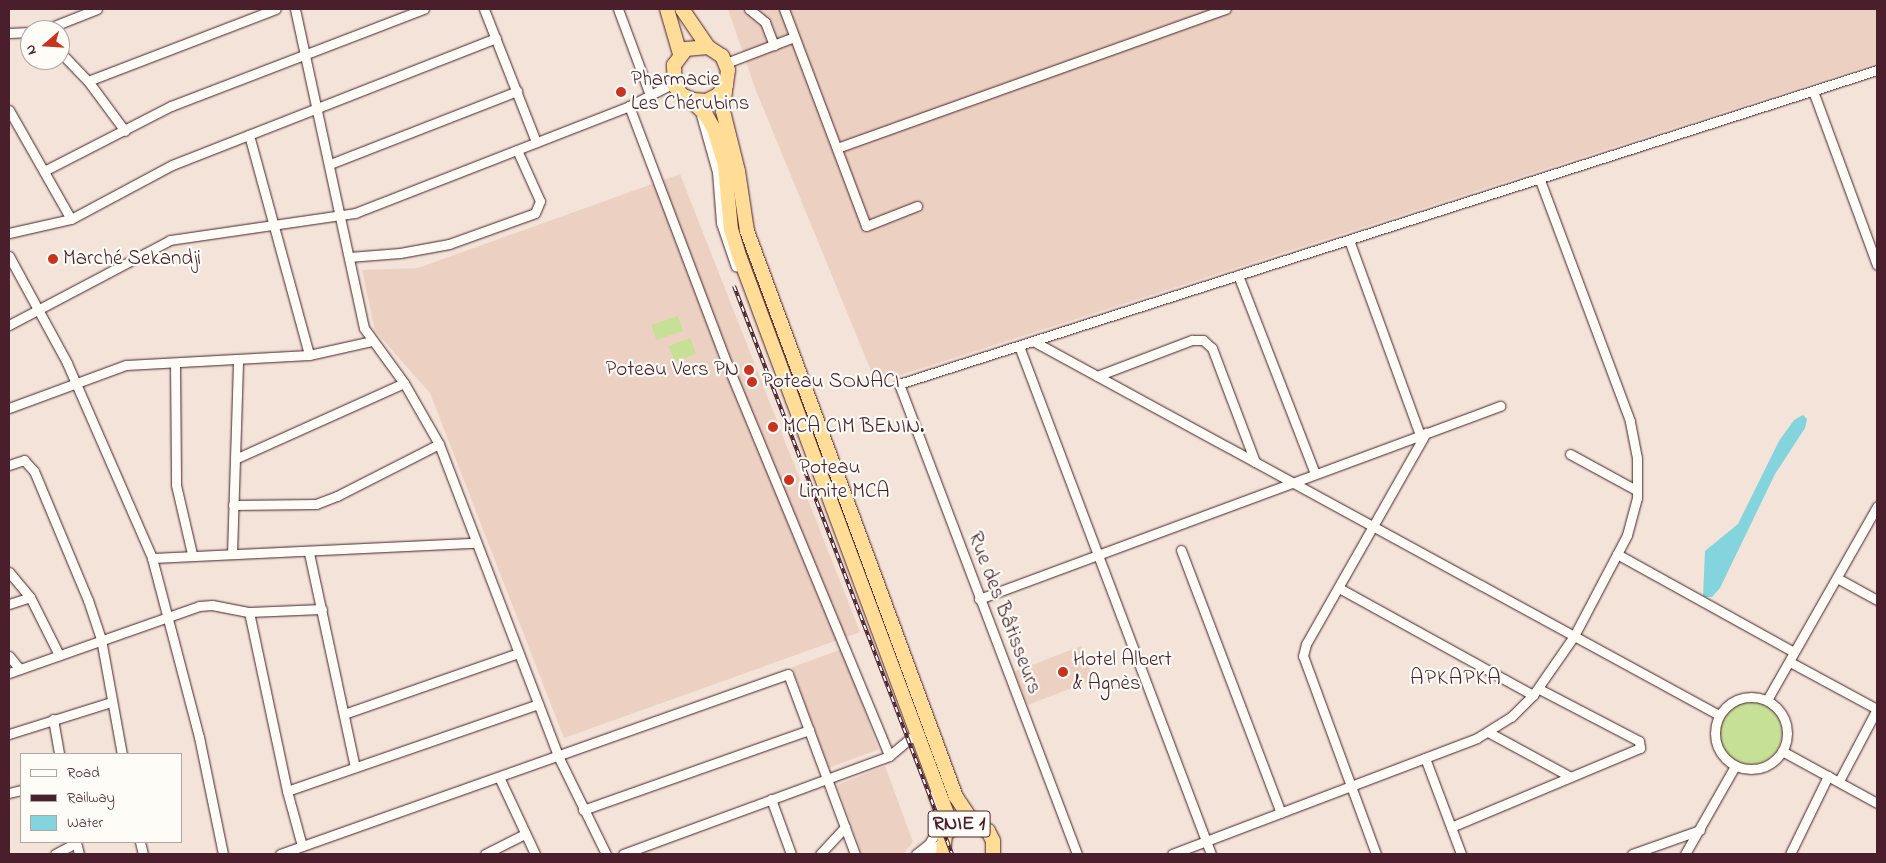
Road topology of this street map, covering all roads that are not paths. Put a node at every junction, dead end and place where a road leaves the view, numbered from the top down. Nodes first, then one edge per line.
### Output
1 (97, 9) edge
2 (276, 9) edge
3 (294, 9) edge
4 (424, 9) edge
5 (484, 9) edge
6 (618, 9) edge
7 (667, 9) edge
8 (682, 9) edge
9 (749, 9) edge
10 (784, 9) edge
11 (1226, 9) edge
12 (69, 20) edge
13 (794, 37) junction
14 (496, 38) junction
15 (774, 45) junction
16 (708, 47) junction
17 (680, 54) junction
18 (304, 57) junction
19 (70, 63) edge
20 (726, 63) junction
21 (1877, 70) edge
22 (88, 82) junction
23 (726, 82) junction
24 (674, 83) junction
25 (1813, 90) junction
26 (517, 91) junction
27 (650, 95) junction
28 (695, 104) junction
29 (629, 106) junction
30 (317, 109) junction
31 (9, 110) edge
32 (125, 131) junction
33 (248, 135) junction
34 (536, 142) junction
35 (837, 148) junction
36 (517, 150) junction
37 (330, 164) junction
38 (44, 172) junction
39 (1539, 178) junction
40 (917, 206) dead end
41 (341, 216) junction
42 (71, 219) junction
43 (274, 224) junction
44 (9, 234) edge
45 (1349, 240) junction
46 (9, 256) edge
47 (349, 257) junction
48 (1877, 265) edge
49 (1238, 275) junction
50 (38, 310) junction
51 (9, 325) edge
52 (372, 341) junction
53 (1033, 341) junction
54 (1019, 346) junction
55 (309, 355) junction
56 (238, 361) junction
57 (175, 363) junction
58 (1097, 376) junction
59 (75, 382) junction
60 (404, 383) junction
61 (1500, 406) dead end
62 (9, 408) edge
63 (1423, 434) junction
64 (439, 444) junction
65 (1570, 454) dead end
66 (235, 459) junction
67 (1255, 462) junction
68 (9, 465) edge
69 (1315, 474) junction
70 (1291, 483) junction
71 (1636, 490) junction
72 (234, 506) junction
73 (1877, 506) edge
74 (1374, 527) junction
75 (476, 543) junction
76 (1181, 550) dead end
77 (309, 553) junction
78 (192, 554) junction
79 (232, 554) junction
80 (1099, 554) junction
81 (1617, 554) junction
82 (152, 558) junction
83 (9, 572) edge
84 (1837, 578) junction
85 (1339, 588) junction
86 (30, 597) junction
87 (979, 599) junction
88 (1877, 600) edge
89 (9, 604) edge
90 (322, 609) junction
91 (249, 612) junction
92 (169, 614) junction
93 (1574, 636) junction
94 (101, 639) junction
95 (1794, 652) junction
96 (518, 653) junction
97 (59, 655) junction
98 (9, 656) edge
99 (1790, 662) junction
100 (20, 669) junction
101 (9, 673) edge
102 (1536, 692) junction
103 (1767, 700) junction
104 (112, 702) junction
105 (538, 704) junction
106 (1877, 709) edge
107 (344, 714) junction
108 (1719, 715) junction
109 (53, 719) junction
110 (809, 730) junction
111 (1488, 732) junction
112 (9, 734) edge
113 (912, 737) junction
114 (1782, 752) junction
115 (59, 753) edge
116 (122, 753) edge
117 (558, 756) junction
118 (889, 756) junction
119 (1426, 758) junction
120 (1735, 766) junction
121 (355, 767) junction
122 (1828, 776) junction
123 (499, 777) junction
124 (1571, 777) junction
125 (827, 778) junction
126 (1839, 781) junction
127 (1351, 787) junction
128 (287, 791) junction
129 (771, 800) junction
130 (1877, 802) edge
131 (583, 810) junction
132 (1281, 813) junction
133 (973, 822) junction
134 (845, 827) junction
135 (952, 827) junction
136 (1451, 827) junction
137 (1700, 830) junction
138 (526, 834) junction
139 (74, 843) edge
140 (1206, 843) junction
141 (305, 845) junction
142 (943, 849) edge
143 (55, 854) edge
144 (223, 854) edge
145 (280, 854) edge
146 (311, 854) edge
147 (485, 854) edge
148 (535, 854) edge
149 (606, 854) edge
150 (623, 854) edge
151 (791, 854) edge
152 (820, 854) edge
153 (855, 854) edge
154 (916, 854) edge
155 (929, 854) edge
156 (993, 854) edge
157 (1077, 854) edge
158 (1172, 854) edge
159 (1211, 854) edge
160 (1376, 854) edge
161 (1460, 854) edge
162 (1632, 854) edge
163 (1685, 854) edge
164 (1790, 854) edge

1 - 12 street
2 - 22 street
3 - 18 street
4 - 18 street
5 - 14 street
6 - 27 street
7 - 17 highway
8 - 16 highway
9 - 15 street
10 - 13 street
11 - 35 street
13 - 15 street
13 - 35 street
14 - 26 street
14 - 30 street
15 - 20 street
16 - 17 highway
16 - 20 highway
17 - 24 highway
18 - 30 street
18 - 32 street
19 - 22 street
20 - 23 highway, RNIE 1
21 - 25 street
22 - 32 street
23 - 28 highway
23 - 133 highway, RNIE 1
24 - 27 street
24 - 28 highway, RNIE 1
25 - 39 street
25 - 48 street
26 - 34 street
26 - 37 street
27 - 29 street
28 - 113 street
28 - 135 highway, RNIE 1
29 - 34 street
29 - 118 street
30 - 33 street
30 - 37 street
31 - 38 street
32 - 38 street
33 - 42 street
33 - 43 street
34 - 36 street
35 - 40 street
36 - 41 street
36 - 47 street
37 - 41 street
38 - 42 street
39 - 45 street
39 - 71 street
41 - 43 street
41 - 47 street
42 - 44 street
43 - 50 street
43 - 55 street
45 - 49 street
45 - 63 street
46 - 50 street
47 - 52 street
49 - 53 street
49 - 69 street
50 - 51 street
50 - 59 street
52 - 55 street
52 - 60 street
53 - 54 street
53 - 58 street
54 - 80 street
54 - 87 street, Rue des Bâtisseurs
55 - 56 street
56 - 57 street
56 - 66 street
57 - 59 street
57 - 78 street
58 - 67 street
58 - 67 street
59 - 62 street
59 - 82 street
60 - 64 street
60 - 66 street
61 - 63 street
63 - 69 street
63 - 74 street
64 - 72 street
64 - 75 street
65 - 71 street
66 - 72 street
67 - 70 street
68 - 94 street
69 - 70 street
70 - 74 street
70 - 80 street
71 - 81 street
72 - 79 street
73 - 84 street
74 - 85 street
74 - 93 street
75 - 77 street
75 - 96 street
76 - 132 street
77 - 79 street
77 - 90 street
78 - 79 street
78 - 82 street
80 - 87 street
80 - 140 street
81 - 93 street
81 - 95 street
82 - 92 street
83 - 86 street
84 - 88 street
84 - 95 street
85 - 102 street
85 - 127 street
86 - 89 street
86 - 97 street
87 - 157 street, Rue des Bâtisseurs
90 - 91 street
90 - 107 street
91 - 92 street
91 - 128 street
92 - 94 street
92 - 144 street
93 - 102 street
93 - 108 street
94 - 97 street
94 - 104 street
95 - 99 street
96 - 105 street
96 - 107 street
97 - 100 street
98 - 100 street
99 - 103 street
99 - 106 street
100 - 101 street
102 - 111 street
102 - 124 street
103 - 108 street
103 - 114 street
104 - 109 street
104 - 116 street
105 - 117 street
105 - 121 street
106 - 126 street
107 - 121 street
108 - 120 street
109 - 112 street
109 - 115 street
110 - 117 street
110 - 125 street
110 - 131 street
111 - 119 street
111 - 124 street
113 - 118 street
113 - 154 street
114 - 120 street
114 - 122 street
117 - 123 street
117 - 131 street
118 - 125 street
119 - 127 street
119 - 136 street
120 - 137 street
121 - 128 street
122 - 126 street
122 - 164 street
123 - 138 street
123 - 141 street
124 - 136 street
125 - 129 street
125 - 134 street
126 - 130 street
127 - 132 street
127 - 160 street
128 - 141 street
129 - 150 street
129 - 151 street
131 - 149 street
132 - 140 street
133 - 135 highway, RNIE 1
133 - 156 highway, RNIE 1
134 - 152 street
134 - 153 street
135 - 142 highway, RNIE 1
136 - 161 street
137 - 162 street
137 - 163 street
138 - 147 street
138 - 148 street
139 - 143 street
140 - 158 street
140 - 159 street
141 - 145 street
141 - 146 street
142 - 155 street

